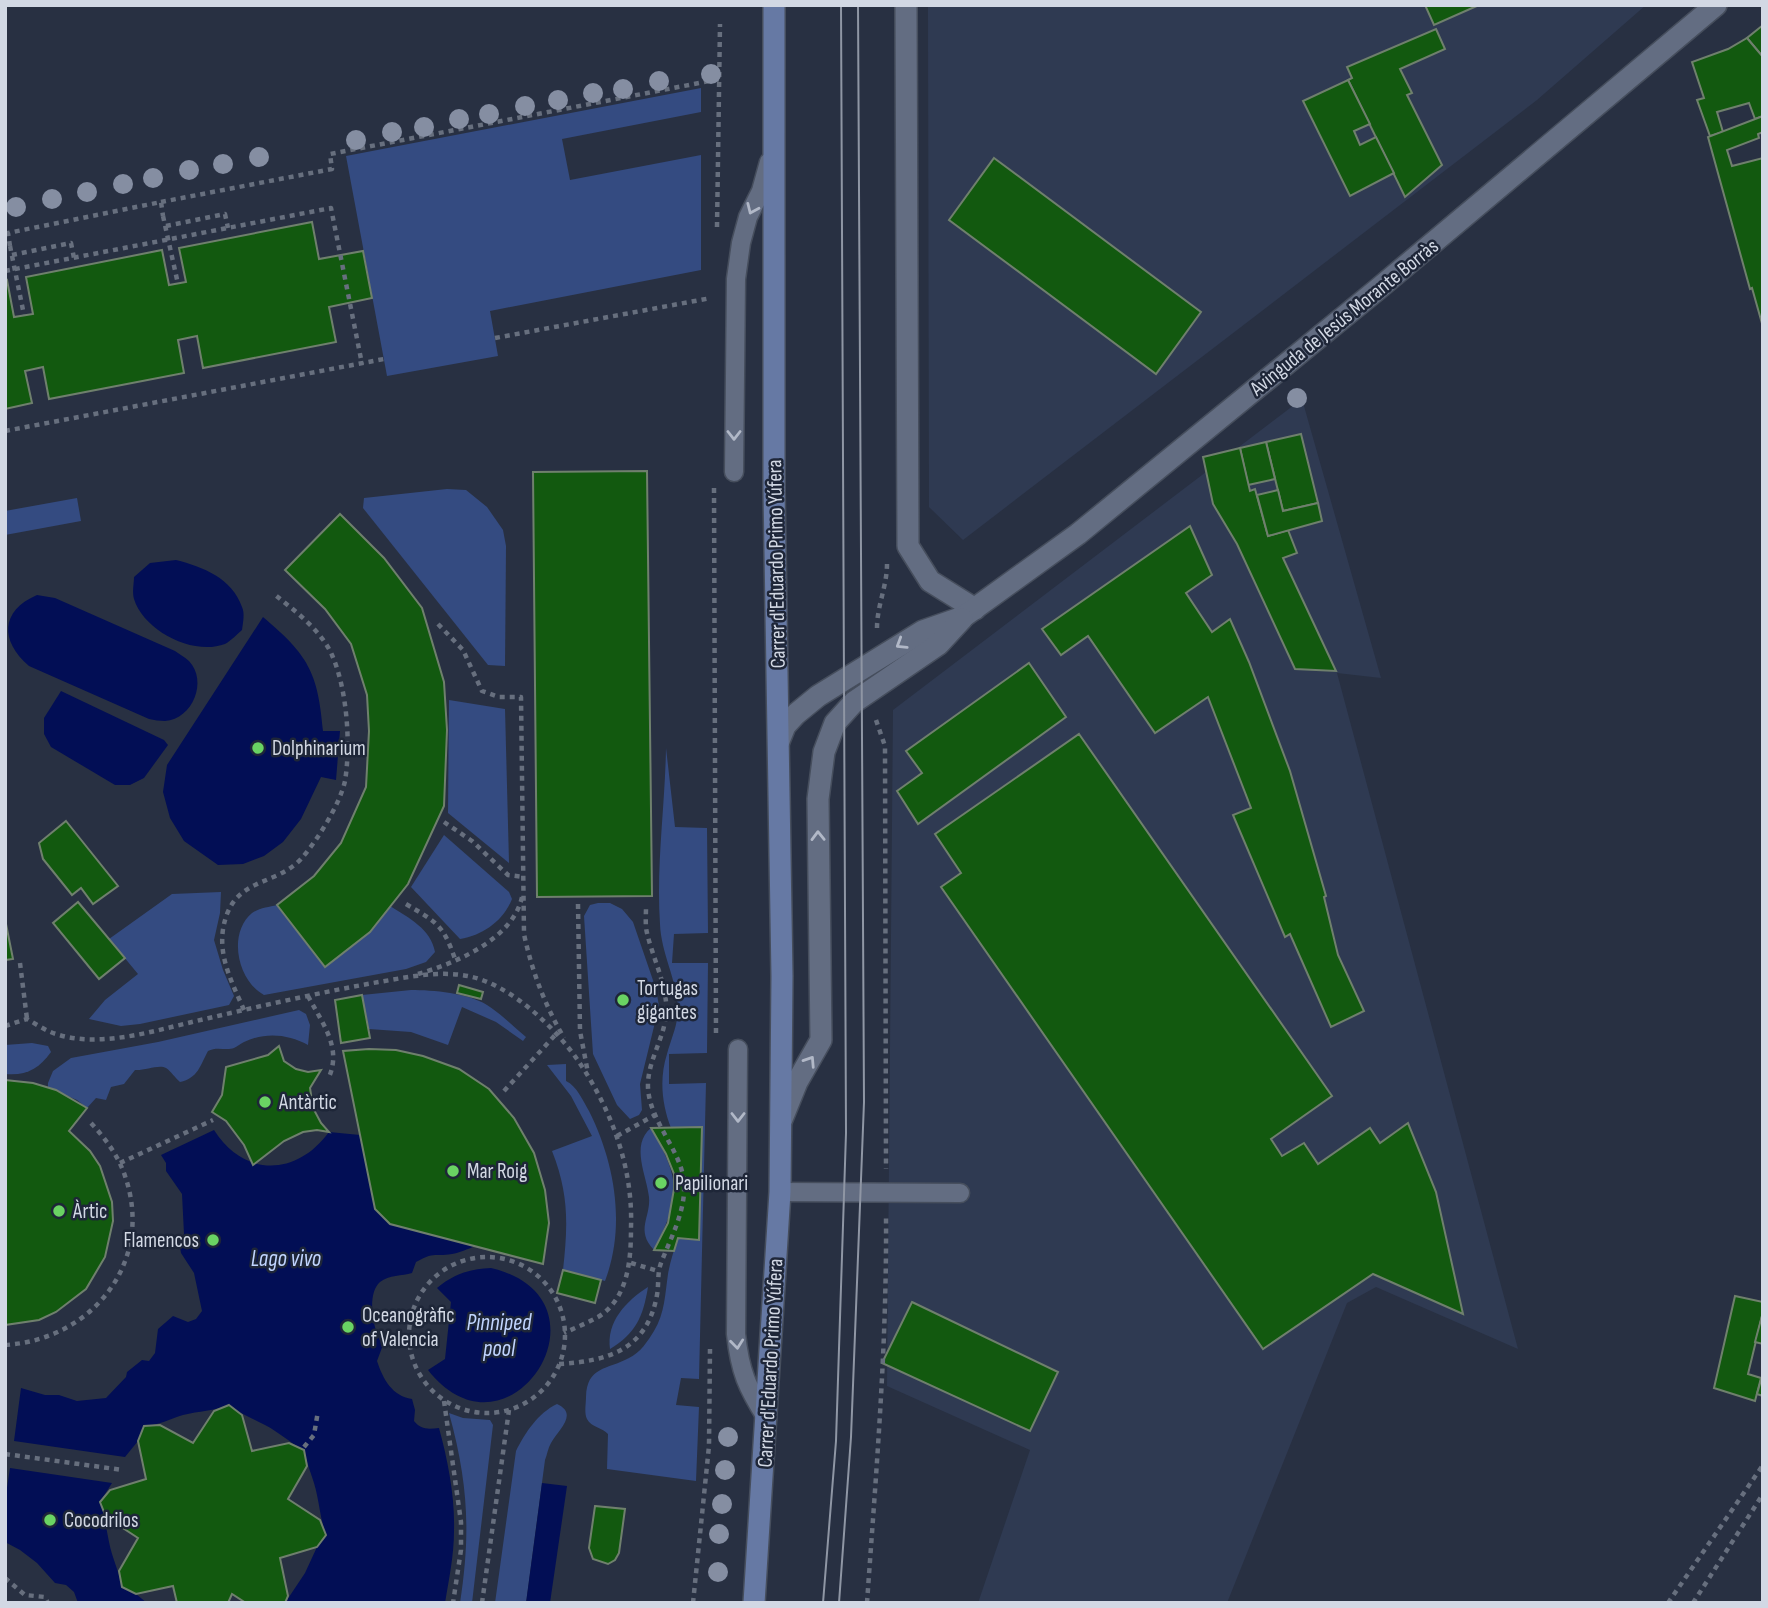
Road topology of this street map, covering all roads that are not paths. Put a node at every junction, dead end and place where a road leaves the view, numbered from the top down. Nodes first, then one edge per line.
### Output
1 (774, 5) edge
2 (906, 5) edge
3 (1716, 5) edge
4 (773, 145) junction
5 (734, 472) dead end
6 (969, 613) junction
7 (835, 723) joint
8 (779, 741) junction
9 (738, 1049) dead end
10 (781, 1122) junction
11 (780, 1192) junction
12 (960, 1193) dead end
13 (767, 1419) junction
14 (754, 1603) edge

1 - 4 main road, Carrer d'Eduardo Primo Yúfera
2 - 6 street
3 - 6 street, Avinguda de Jesús Morante Borràs
4 -> 5 lane
4 - 8 main road, Carrer d'Eduardo Primo Yúfera
6 - 7 street, Avinguda de Jesús Morante Borràs
6 -> 8 street, Avinguda de Jesús Morante Borràs
10 -> 7 street, Carrer d'Eduardo Primo Yúfera
8 - 10 main road, Carrer d'Eduardo Primo Yúfera
9 -> 13 lane
10 - 11 main road, Carrer d'Eduardo Primo Yúfera
11 - 12 lane
11 - 13 main road, Carrer d'Eduardo Primo Yúfera
13 - 14 main road, Carrer d'Eduardo Primo Yúfera

